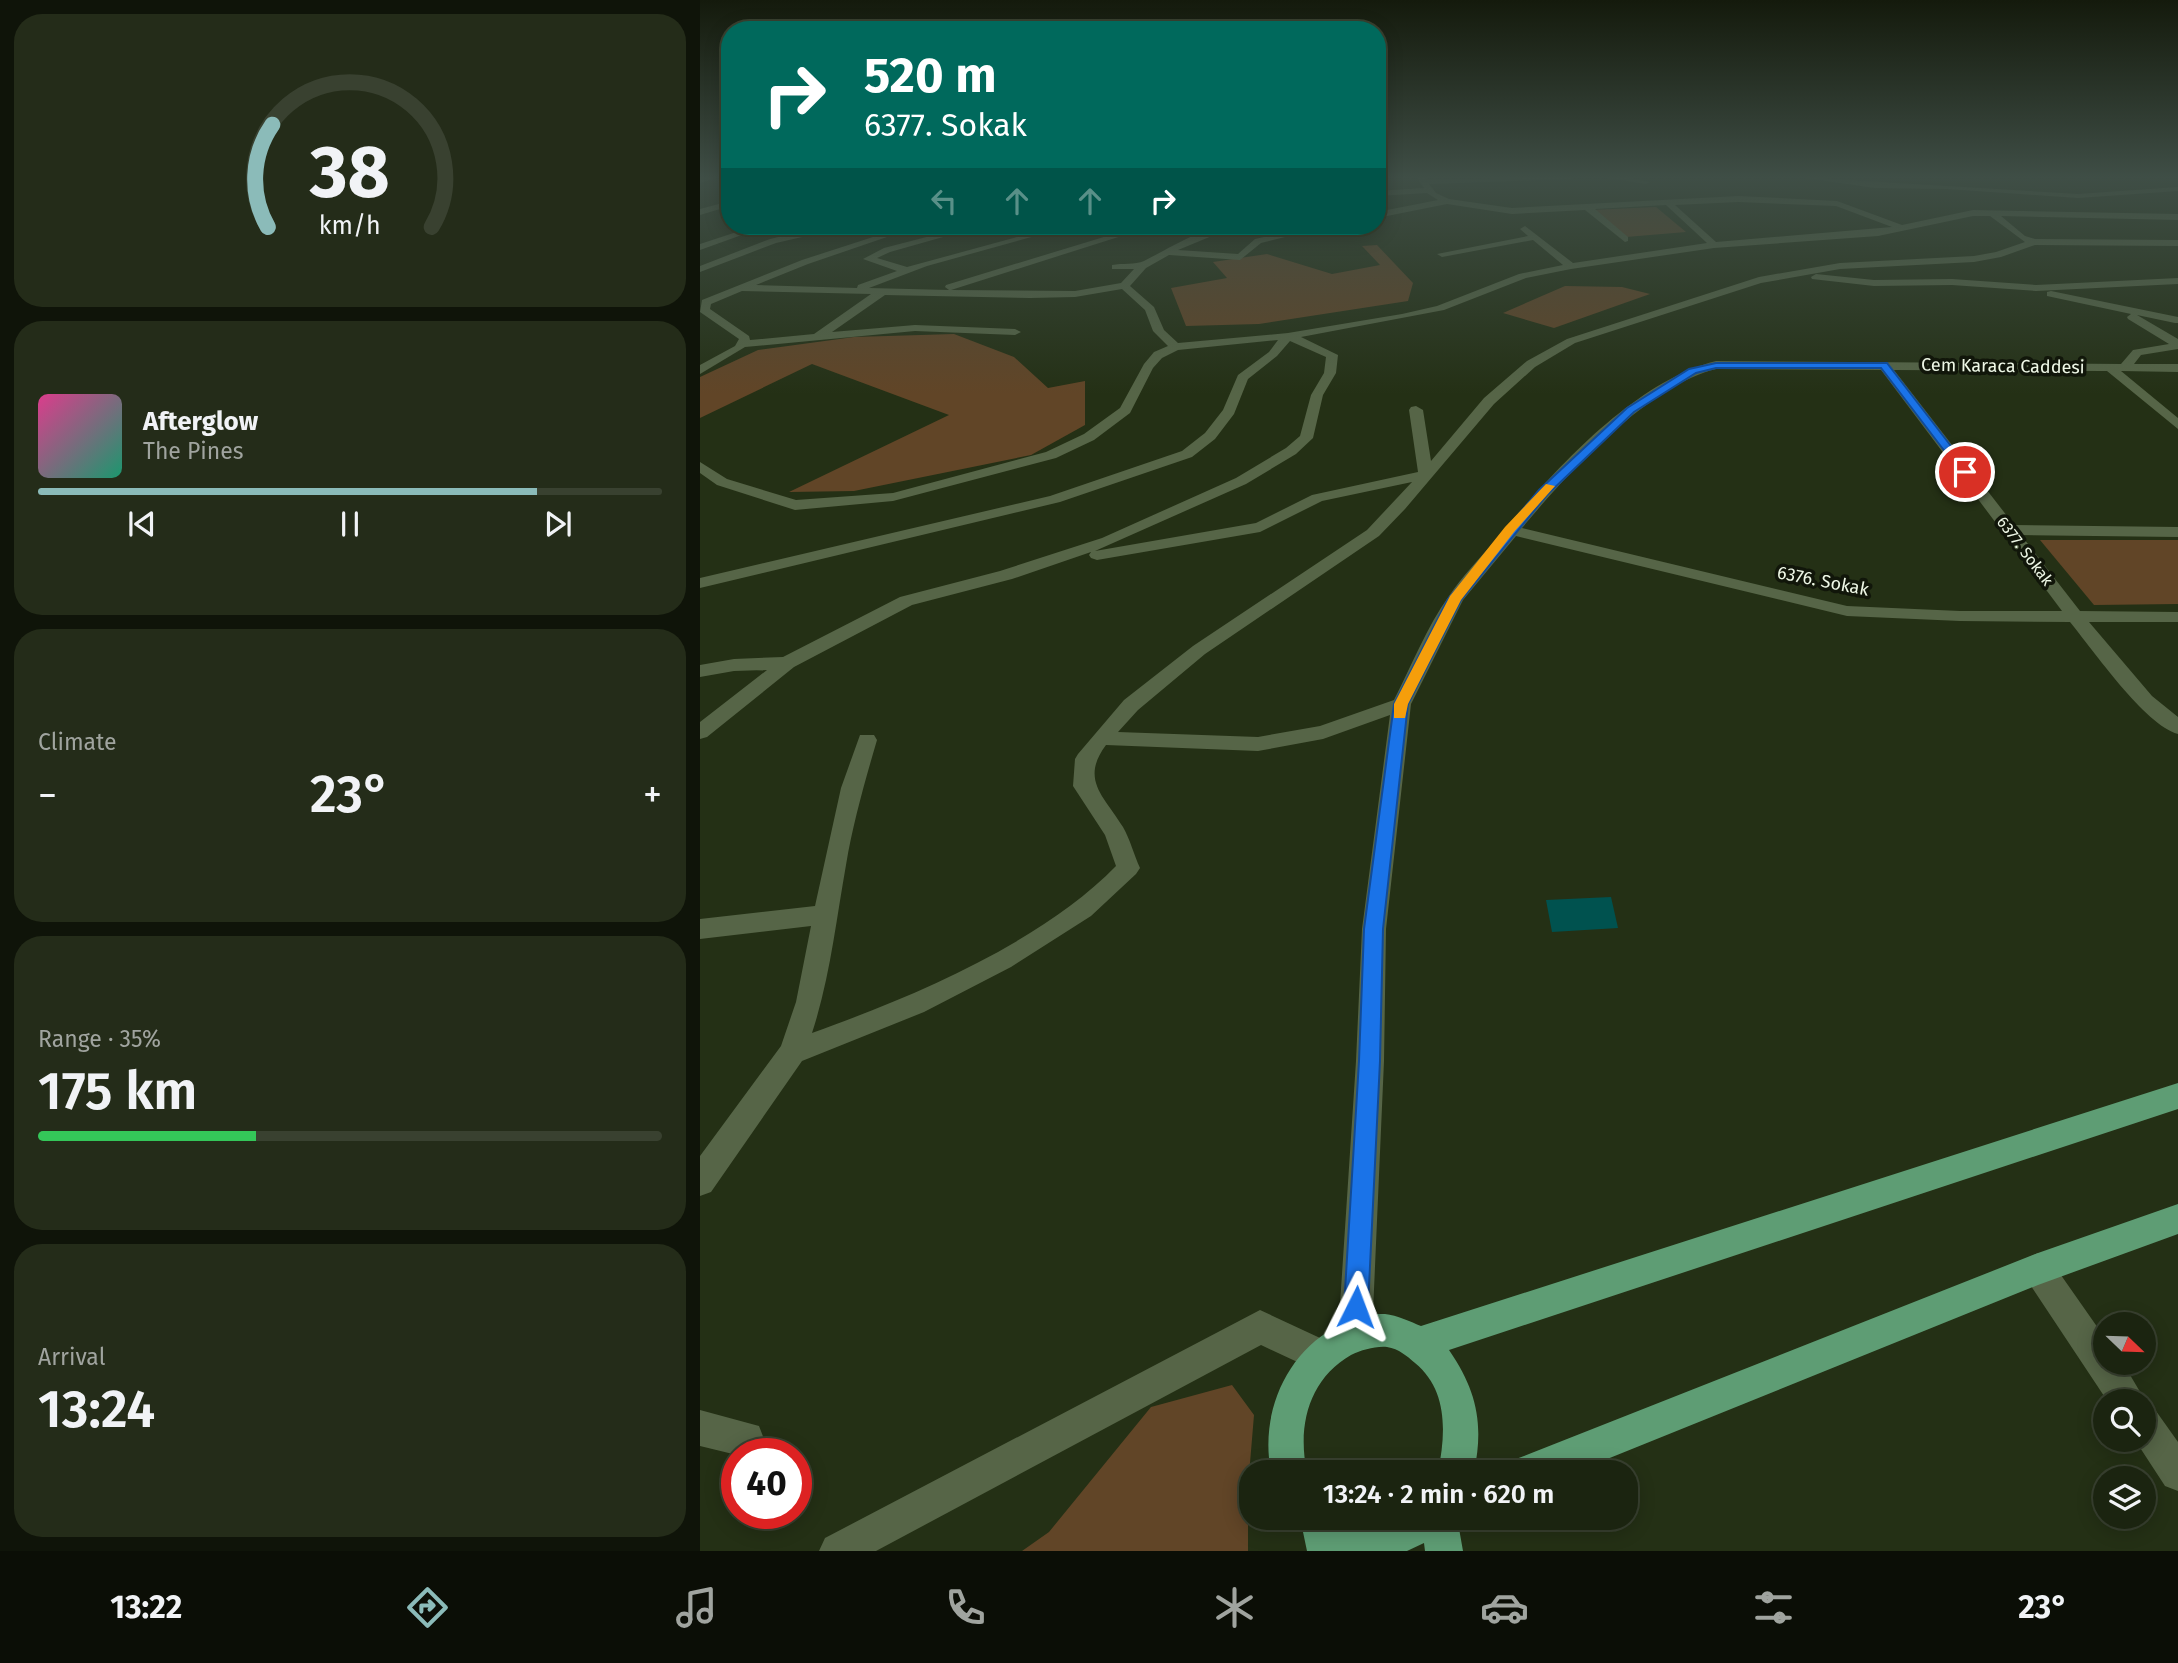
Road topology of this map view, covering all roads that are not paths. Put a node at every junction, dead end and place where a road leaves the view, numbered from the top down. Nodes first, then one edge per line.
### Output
1 (751, 249) edge
2 (844, 249) edge
3 (889, 249) edge
4 (982, 249) edge
5 (1072, 249) edge
6 (1176, 249) edge
7 (1249, 249) edge
8 (1468, 249) edge
9 (1550, 249) edge
10 (1684, 249) edge
11 (2015, 249) edge
12 (1170, 252) junction
13 (1443, 254) dead end
14 (1147, 265) junction
15 (1571, 266) junction
16 (1115, 267) dead end
17 (700, 269) edge
18 (2141, 269) dead end
19 (906, 270) junction
20 (1803, 274) junction
21 (2158, 280) junction
22 (2178, 281) edge
23 (1124, 286) junction
24 (2015, 286) junction
25 (737, 288) junction
26 (855, 291) junction
27 (883, 291) junction
28 (934, 291) junction
29 (703, 303) edge
30 (2121, 310) junction
31 (2175, 320) dead end
32 (1015, 332) dead end
33 (1287, 336) junction
34 (814, 339) junction
35 (741, 344) junction
36 (2178, 345) edge
37 (1175, 347) junction
38 (1884, 365) junction
39 (2117, 367) junction
40 (2178, 368) edge
41 (700, 370) edge
42 (1416, 411) dead end
43 (2178, 425) edge
44 (700, 466) edge
45 (1426, 475) junction
46 (1510, 530) junction
47 (2010, 530) junction
48 (2178, 533) edge
49 (1036, 565) junction
50 (700, 583) edge
51 (2178, 617) edge
52 (2076, 618) junction
53 (788, 663) junction
54 (700, 671) edge
55 (1401, 704) junction
56 (2178, 727) edge
57 (700, 732) edge
58 (1101, 738) junction
59 (867, 740) dead end
60 (827, 914) junction
61 (700, 929) edge
62 (792, 1052) junction
63 (2178, 1096) edge
64 (700, 1181) edge
65 (2178, 1219) edge
66 (2038, 1269) junction
67 (1354, 1335) junction
68 (1420, 1343) junction
69 (1321, 1356) junction
70 (2120, 1389) edge
71 (700, 1429) edge
72 (741, 1438) edge
73 (2156, 1441) edge
74 (1288, 1460) edge
75 (1459, 1460) edge
76 (1559, 1460) edge
77 (2178, 1473) edge
78 (1412, 1530) edge
79 (1440, 1530) edge
80 (1320, 1531) edge
81 (838, 1551) edge
82 (1444, 1551) edge

1 - 17 street
2 - 25 street
3 - 19 street
4 - 19 street
5 - 28 street
6 - 12 street
7 - 12 street
8 - 13 street
9 - 15 street
10 - 15 street
11 - 20 street
12 - 14 street
14 - 16 street
14 - 23 street
15 - 33 street
18 - 21 street
19 - 26 street
20 - 24 street
20 - 45 street
21 - 22 street
21 - 24 street
23 - 28 street
23 - 37 street
24 - 30 street
25 - 26 street
25 - 29 street
26 - 27 street
27 - 28 street
27 - 34 street
29 - 35 street
30 - 31 street
30 - 36 street
32 - 34 street
33 - 37 street
33 - 49 street
33 - 50 street
34 - 35 street
35 - 41 street
36 - 39 street
37 - 44 street
38 - 39 street, Cem Karaca Caddesi
38 - 46 street, Cem Karaca Caddesi
38 - 47 street, 6377. Sokak
39 - 40 street, Cem Karaca Caddesi
39 - 43 street
42 - 45 street
45 - 49 street
45 - 58 street
46 - 52 street, 6376. Sokak
46 - 55 street, Cem Karaca Caddesi
47 - 48 street
47 - 52 street, 6377. Sokak
49 - 53 street
51 - 52 street, 6376. Sokak
52 - 56 street, 6377. Sokak
53 - 54 street
53 - 57 street
55 - 58 street
55 - 67 street, Cem Karaca Caddesi
58 - 62 street
59 - 60 street
60 - 61 street
60 - 62 street
62 - 64 street
63 - 68 main road
65 - 66 main road
66 - 70 street
66 - 76 main road
67 - 68 main road
67 - 69 main road
68 - 75 main road
69 - 74 main road
69 - 81 street
71 - 72 street
73 - 77 street
78 - 80 main road
79 - 82 main road

